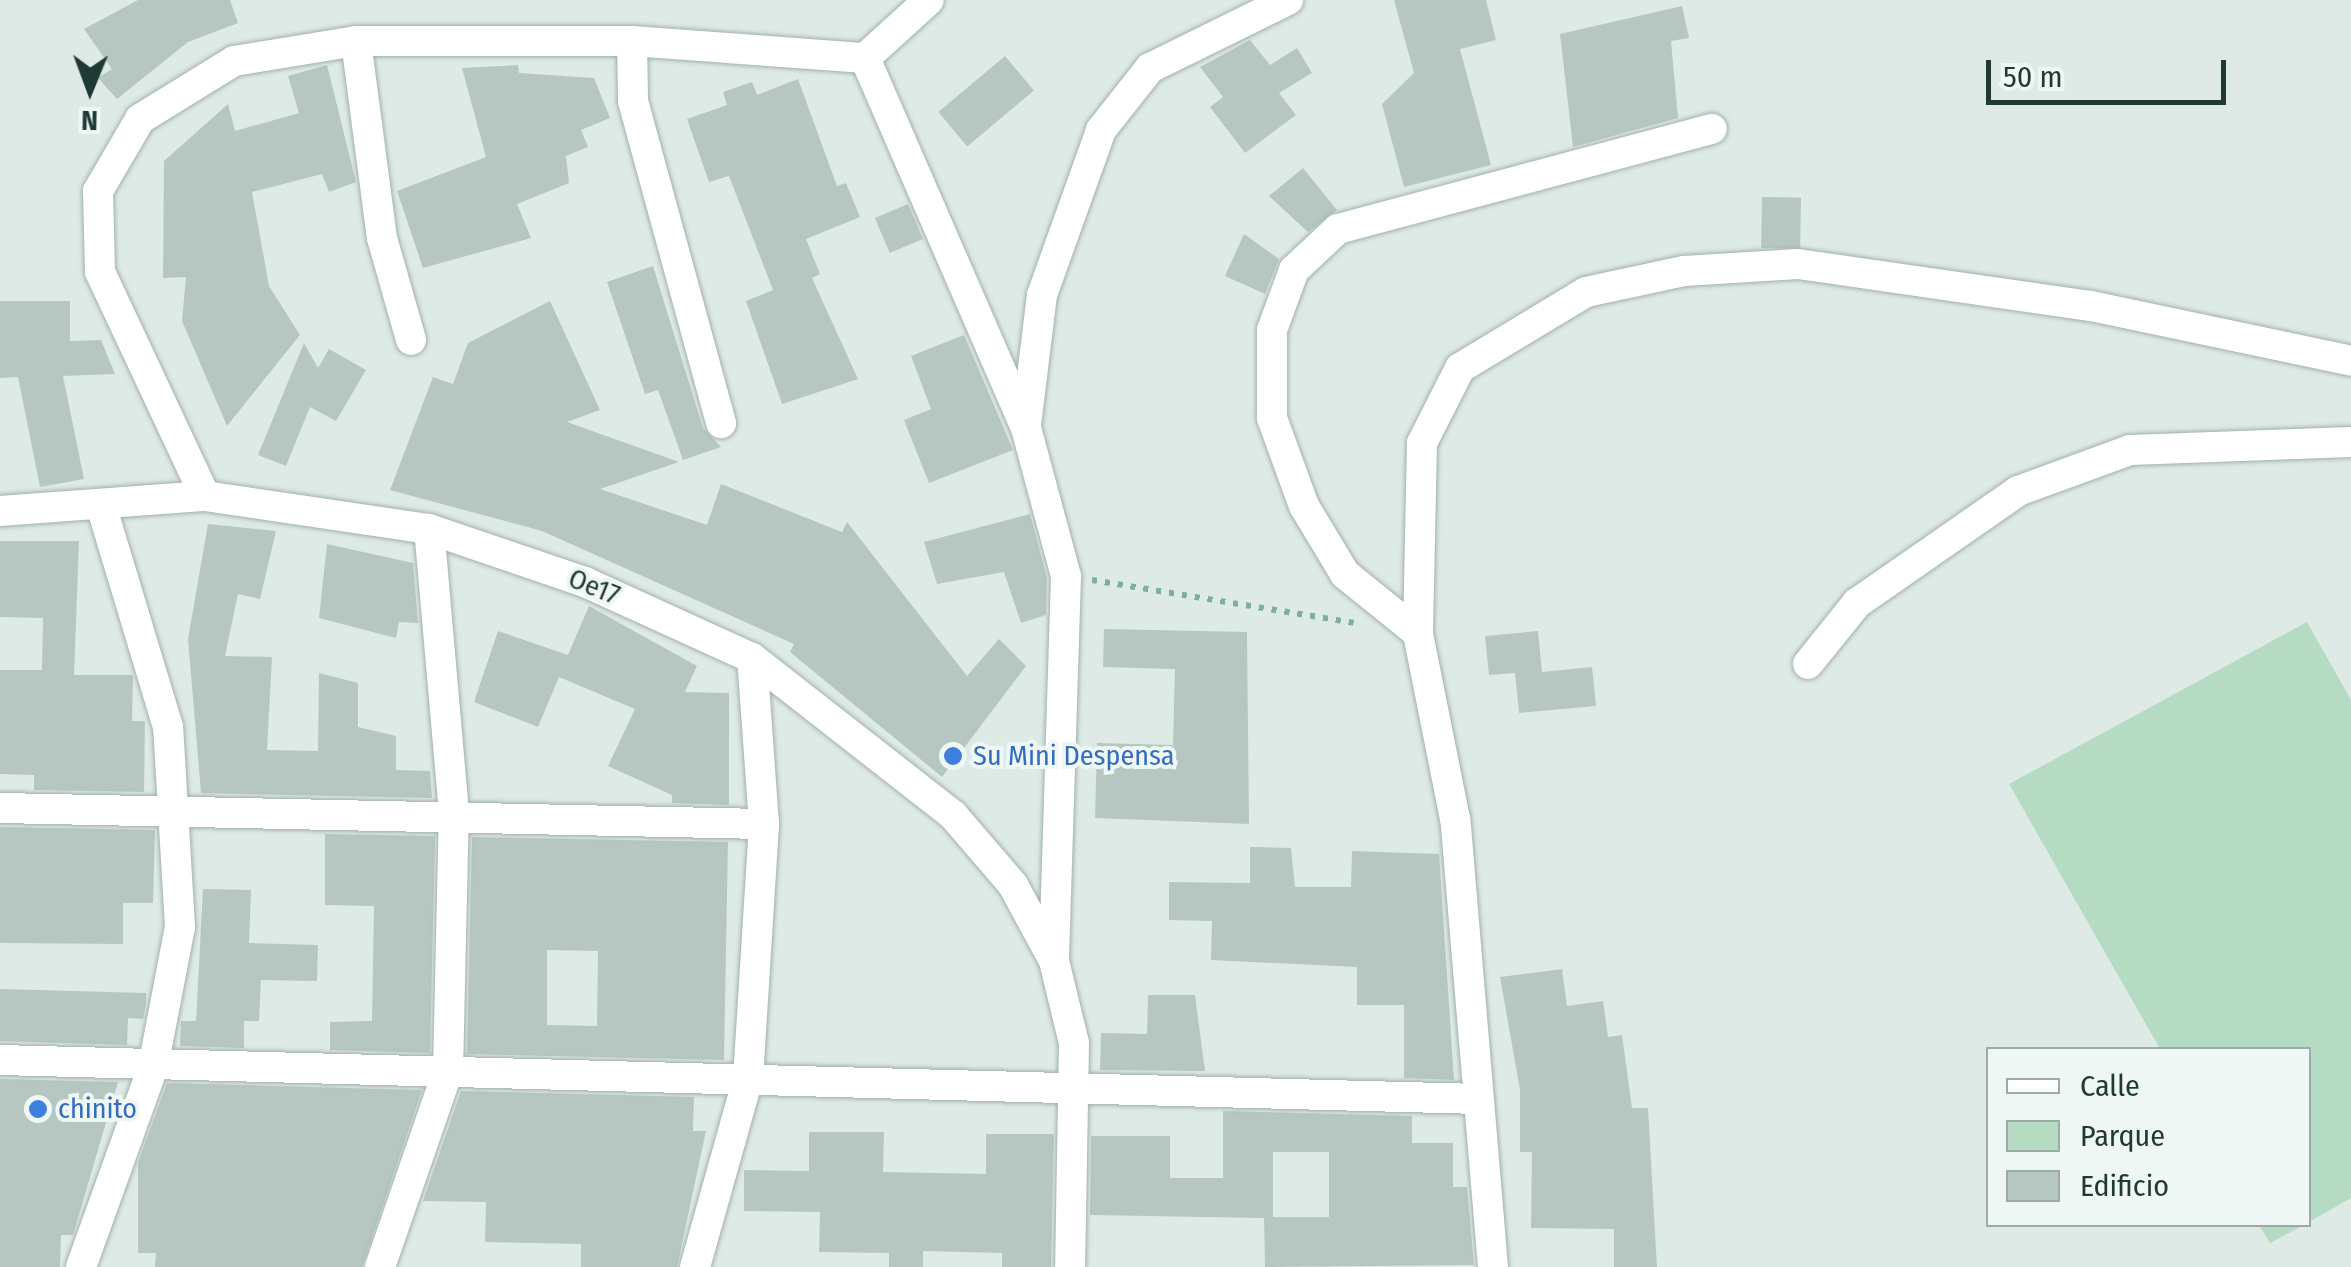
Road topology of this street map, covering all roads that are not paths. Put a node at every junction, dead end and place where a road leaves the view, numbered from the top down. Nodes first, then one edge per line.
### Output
1 (930, 0) edge
2 (1288, 0) edge
3 (632, 40) junction
4 (356, 41) junction
5 (865, 58) junction
6 (1712, 129) dead end
7 (411, 340) dead end
8 (2351, 361) edge
9 (722, 424) dead end
10 (1026, 428) junction
11 (2351, 442) edge
12 (205, 496) junction
13 (102, 509) junction
14 (0, 511) edge
15 (430, 529) junction
16 (1418, 633) junction
17 (752, 658) junction
18 (1808, 664) dead end
19 (0, 808) edge
20 (173, 813) junction
21 (454, 813) junction
22 (764, 824) junction
23 (1054, 960) junction
24 (0, 1060) edge
25 (154, 1067) junction
26 (448, 1071) junction
27 (748, 1079) junction
28 (1076, 1088) junction
29 (1476, 1099) junction
30 (80, 1267) edge
31 (380, 1267) edge
32 (695, 1267) edge
33 (1070, 1267) edge
34 (1493, 1267) edge

1 - 5 street
2 - 10 street
3 - 4 street
3 - 5 street
3 - 9 street
4 - 7 street
4 - 12 street
5 - 10 street
6 - 16 street
8 - 16 street
10 - 23 street
11 - 18 street
12 - 13 street, Oe17
12 - 15 street, Oe17
13 - 14 street, Oe17
13 - 20 street
15 - 17 street, Oe17
15 - 21 street
16 - 29 street
17 - 22 street
17 - 23 street, Oe17
19 - 20 street
20 - 21 street
20 - 25 street
21 - 22 street
21 - 26 street
22 - 27 street
23 - 28 street
24 - 25 street
25 - 26 street
25 - 30 street
26 - 27 street
26 - 31 street
27 - 28 street
27 - 32 street
28 - 29 street
28 - 33 street
29 - 34 street

